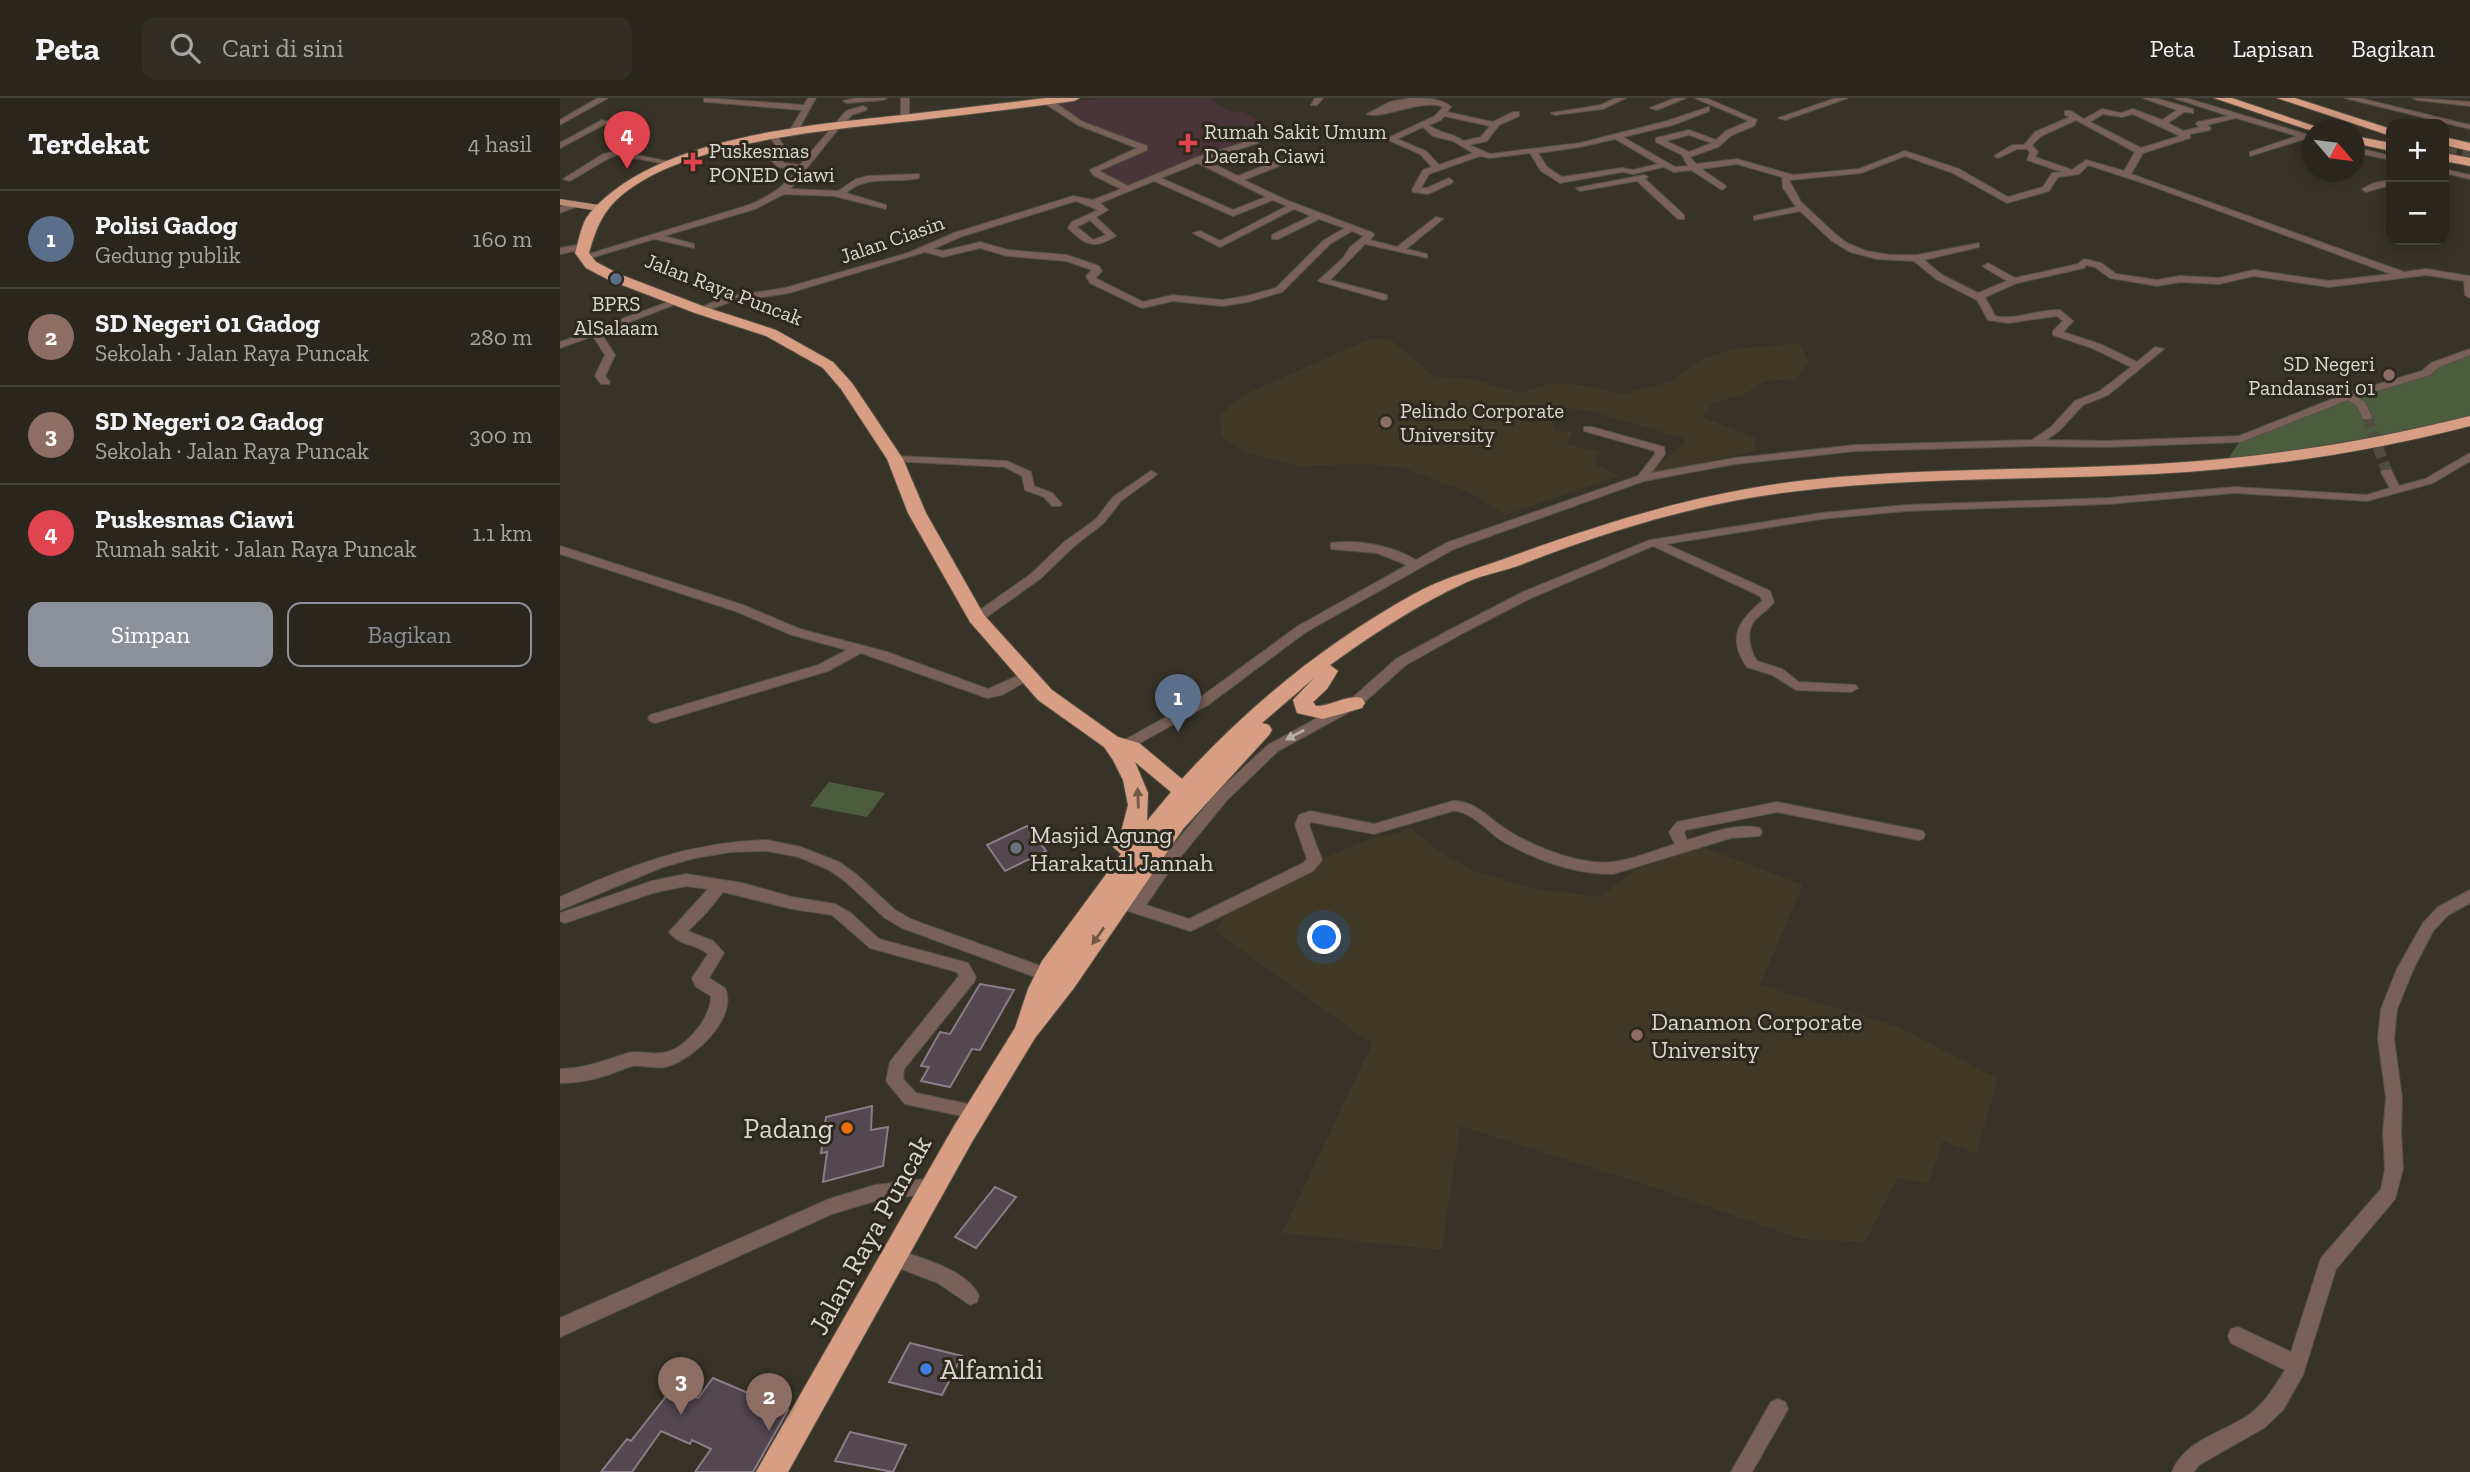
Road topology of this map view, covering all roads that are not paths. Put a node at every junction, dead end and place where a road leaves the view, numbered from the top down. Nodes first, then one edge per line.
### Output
1 (604, 98) edge
2 (778, 98) edge
3 (812, 98) edge
4 (883, 98) edge
5 (905, 98) edge
6 (1074, 98) edge
7 (1421, 98) edge
8 (1428, 98) edge
9 (1622, 98) edge
10 (1679, 98) edge
11 (1699, 98) edge
12 (1844, 98) edge
13 (2178, 98) edge
14 (2220, 98) edge
15 (2252, 98) edge
16 (2283, 98) edge
17 (2304, 98) edge
18 (2349, 98) edge
19 (2417, 98) edge
20 (2154, 99) edge
21 (707, 100) dead end
22 (847, 101) dead end
23 (1047, 101) junction
24 (2470, 104) edge
25 (768, 107) junction
26 (807, 108) junction
27 (863, 108) dead end
28 (1654, 108) dead end
29 (2183, 109) junction
30 (1443, 113) junction
31 (1555, 113) dead end
32 (1371, 114) dead end
33 (1516, 114) dead end
34 (2194, 114) dead end
35 (2234, 116) junction
36 (905, 118) junction
37 (1782, 118) dead end
38 (2314, 119) edge
39 (605, 121) dead end
40 (2086, 121) junction
41 (560, 123) edge
42 (2163, 123) junction
43 (1424, 124) junction
44 (2302, 124) edge
45 (2386, 124) edge
46 (1494, 125) junction
47 (836, 126) junction
48 (2470, 127) edge
49 (2386, 130) edge
50 (793, 132) junction
51 (2184, 133) junction
52 (2365, 134) edge
53 (2302, 135) edge
54 (772, 136) junction
55 (1616, 136) junction
56 (2302, 139) edge
57 (2386, 139) edge
58 (1255, 141) dead end
59 (2006, 141) dead end
60 (2365, 141) edge
61 (2449, 142) edge
62 (1718, 143) junction
63 (1461, 144) junction
64 (561, 145) edge
65 (2386, 146) edge
66 (2022, 147) junction
67 (2470, 147) edge
68 (2449, 148) edge
69 (1533, 151) junction
70 (2140, 151) junction
71 (2365, 152) edge
72 (1480, 153) junction
73 (2470, 153) edge
74 (1687, 154) junction
75 (2253, 154) dead end
76 (1296, 156) dead end
77 (1998, 156) dead end
78 (2386, 157) edge
79 (2449, 158) edge
80 (1198, 160) junction
81 (2470, 162) edge
82 (672, 163) junction
83 (1664, 165) junction
84 (804, 168) junction
85 (1694, 168) junction
86 (1437, 169) junction
87 (1676, 170) junction
88 (2449, 172) edge
89 (2071, 173) junction
90 (2126, 174) junction
91 (916, 176) dead end
92 (1786, 177) junction
93 (2470, 177) edge
94 (1639, 178) junction
95 (567, 179) dead end
96 (1156, 179) junction
97 (1236, 180) junction
98 (1449, 181) dead end
99 (2386, 183) edge
100 (1722, 187) dead end
101 (1580, 188) dead end
102 (1128, 189) junction
103 (2366, 190) dead end
104 (784, 191) junction
105 (839, 194) junction
106 (1273, 197) junction
107 (560, 202) edge
108 (1093, 202) junction
109 (576, 204) junction
110 (1294, 206) junction
111 (883, 207) dead end
112 (599, 208) junction
113 (1801, 208) junction
114 (560, 210) edge
115 (1320, 215) junction
116 (1681, 216) dead end
117 (1091, 217) dead end
118 (1757, 218) dead end
119 (1440, 219) dead end
120 (1352, 228) junction
121 (1197, 233) dead end
122 (656, 237) junction
123 (1275, 237) dead end
124 (1364, 241) junction
125 (2317, 244) junction
126 (1976, 245) dead end
127 (691, 246) dead end
128 (924, 249) junction
129 (1400, 249) junction
130 (2301, 250) dead end
131 (560, 251) edge
132 (583, 252) junction
133 (1424, 256) dead end
134 (1916, 258) junction
135 (1988, 266) dead end
136 (2404, 275) junction
137 (2470, 279) edge
138 (2014, 281) junction
139 (2470, 295) edge
140 (1384, 297) dead end
141 (1980, 298) junction
142 (679, 302) junction
143 (700, 310) junction
144 (596, 333) junction
145 (560, 345) edge
146 (2159, 349) dead end
147 (2470, 352) edge
148 (2138, 366) junction
149 (605, 382) dead end
150 (2349, 396) junction
151 (2367, 417) tunnel mouth
152 (2470, 421) edge
153 (1588, 429) dead end
154 (2035, 443) junction
155 (2470, 456) edge
156 (895, 458) junction
157 (2387, 472) tunnel mouth
158 (1151, 474) dead end
159 (1642, 478) junction
160 (2396, 490) junction
161 (1056, 504) dead end
162 (1654, 542) junction
163 (1335, 546) dead end
164 (560, 551) edge
165 (1415, 565) junction
166 (1502, 566) junction
167 (977, 618) junction
168 (859, 649) junction
169 (1328, 671) junction
170 (1029, 676) junction
171 (1851, 688) dead end
172 (1355, 703) junction
173 (655, 718) dead end
174 (1118, 746) junction
175 (1212, 760) junction
176 (1158, 773) junction
177 (1188, 796) junction
178 (1755, 832) dead end
179 (1918, 835) dead end
180 (1683, 846) junction
181 (718, 887) junction
182 (2470, 896) edge
183 (1096, 905) junction
184 (1128, 906) junction
185 (563, 910) edge
186 (1056, 978) junction
187 (560, 1076) edge
188 (976, 1112) junction
189 (934, 1186) junction
190 (895, 1258) junction
191 (970, 1296) dead end
192 (560, 1328) edge
193 (2238, 1336) dead end
194 (2296, 1366) junction
195 (1778, 1409) dead end
196 (771, 1472) edge
197 (1741, 1472) edge
198 (2182, 1472) edge

1 - 41 street
2 - 25 street
3 - 26 street
4 - 22 street
5 - 36 street
6 - 23 highway
7 - 32 street
8 - 30 street
9 - 31 street
10 - 28 street
10 - 55 street
11 - 62 street
12 - 37 street
13 - 35 street
14 - 44 highway
15 - 38 highway
16 - 49 highway
17 - 45 highway
18 - 48 street
19 - 24 street
20 - 29 street
21 - 25 street
23 - 36 highway
23 - 102 street
25 - 26 street
26 - 50 street
27 - 47 street
29 - 34 street
29 - 42 street
30 - 43 street
30 - 46 street
33 - 46 street
35 - 51 street
35 - 53 street
36 - 47 highway
39 - 64 street
40 - 42 street
40 - 66 street
40 - 70 street
42 - 51 street
43 - 63 street
43 - 86 street
46 - 63 street
47 - 50 highway
47 - 84 street
50 - 54 highway
51 - 70 street
52 - 57 highway
54 - 82 highway
54 - 84 street
55 - 69 street
55 - 83 street
56 - 75 street
58 - 80 street, Jalan Ciasin
59 - 66 street
60 - 65 highway
61 - 67 highway
62 - 74 street
62 - 74 street
63 - 72 street
66 - 77 street
66 - 89 street
68 - 73 highway
69 - 72 street
69 - 83 street
70 - 90 street
71 - 78 street
72 - 86 street
74 - 85 street
76 - 97 street
79 - 81 highway
80 - 96 street, Jalan Ciasin
80 - 97 street
82 - 95 street
82 - 112 highway
83 - 87 street
84 - 104 street
85 - 87 street
85 - 92 street
85 - 100 street
86 - 98 street
87 - 94 street
88 - 93 street
89 - 90 street
89 - 92 street
90 - 125 street
91 - 105 street
92 - 113 street
94 - 101 street
94 - 116 street
96 - 102 street, Jalan Ciasin
96 - 106 street
97 - 106 street
99 - 103 street
102 - 108 street, Jalan Ciasin
104 - 105 street
104 - 122 street
105 - 111 street
106 - 110 street
107 - 109 main road
108 - 117 street
108 - 128 street, Jalan Ciasin
109 - 112 main road
109 - 114 street
110 - 115 street
110 - 121 street
112 - 132 highway
113 - 118 street
113 - 134 street
115 - 120 street
115 - 123 street
119 - 129 street
120 - 124 street
120 - 128 street
122 - 127 street
122 - 132 street
124 - 129 street
124 - 140 street
125 - 130 street
125 - 136 street
126 - 134 street
128 - 143 street, Jalan Ciasin
129 - 133 street
131 - 132 street
132 - 142 highway, Jalan Raya Puncak
134 - 141 street
135 - 138 street
136 - 137 street
136 - 138 street
137 - 139 street
138 - 141 street
141 - 148 street
142 - 143 highway, Jalan Raya Puncak
142 - 144 street
143 - 156 highway, Jalan Raya Puncak
144 - 145 street
144 - 149 street
146 - 148 street
147 - 150 street
148 - 154 street
150 - 151 street
150 - 154 street
152 - 166 highway
153 - 159 street
154 - 159 street
155 - 160 street
156 - 161 street
156 - 167 highway, Jalan Raya Puncak
157 - 160 street
158 - 167 street
159 - 165 street
160 - 162 street
162 - 171 street
162 - 172 street
163 - 165 street
164 - 168 street
165 - 174 street
166 - 169 highway
166 - 175 highway
167 - 170 highway, Jalan Raya Puncak
168 - 170 street
168 - 173 street
169 - 172 highway
169 - 177 highway
170 - 174 highway, Jalan Raya Puncak
172 -> 184 street
174 - 176 highway, Jalan Raya Puncak
183 -> 174 highway
175 - 176 highway
175 - 177 highway
176 - 177 highway, Jalan Raya Puncak
177 - 183 highway, Jalan Raya Puncak
177 - 184 highway, Jalan Raya Puncak
178 - 180 street
179 - 180 street
180 - 184 street
181 - 185 street
181 - 187 street
181 - 188 street
182 - 194 street
183 - 186 highway, Jalan Raya Puncak
184 -> 186 highway, Jalan Raya Puncak
185 - 186 street
186 - 188 highway, Jalan Raya Puncak
188 - 189 highway, Jalan Raya Puncak
189 - 190 highway, Jalan Raya Puncak
189 - 192 street
190 - 191 street
190 - 196 highway, Jalan Raya Puncak
193 - 194 street
194 - 198 street
195 - 197 street

